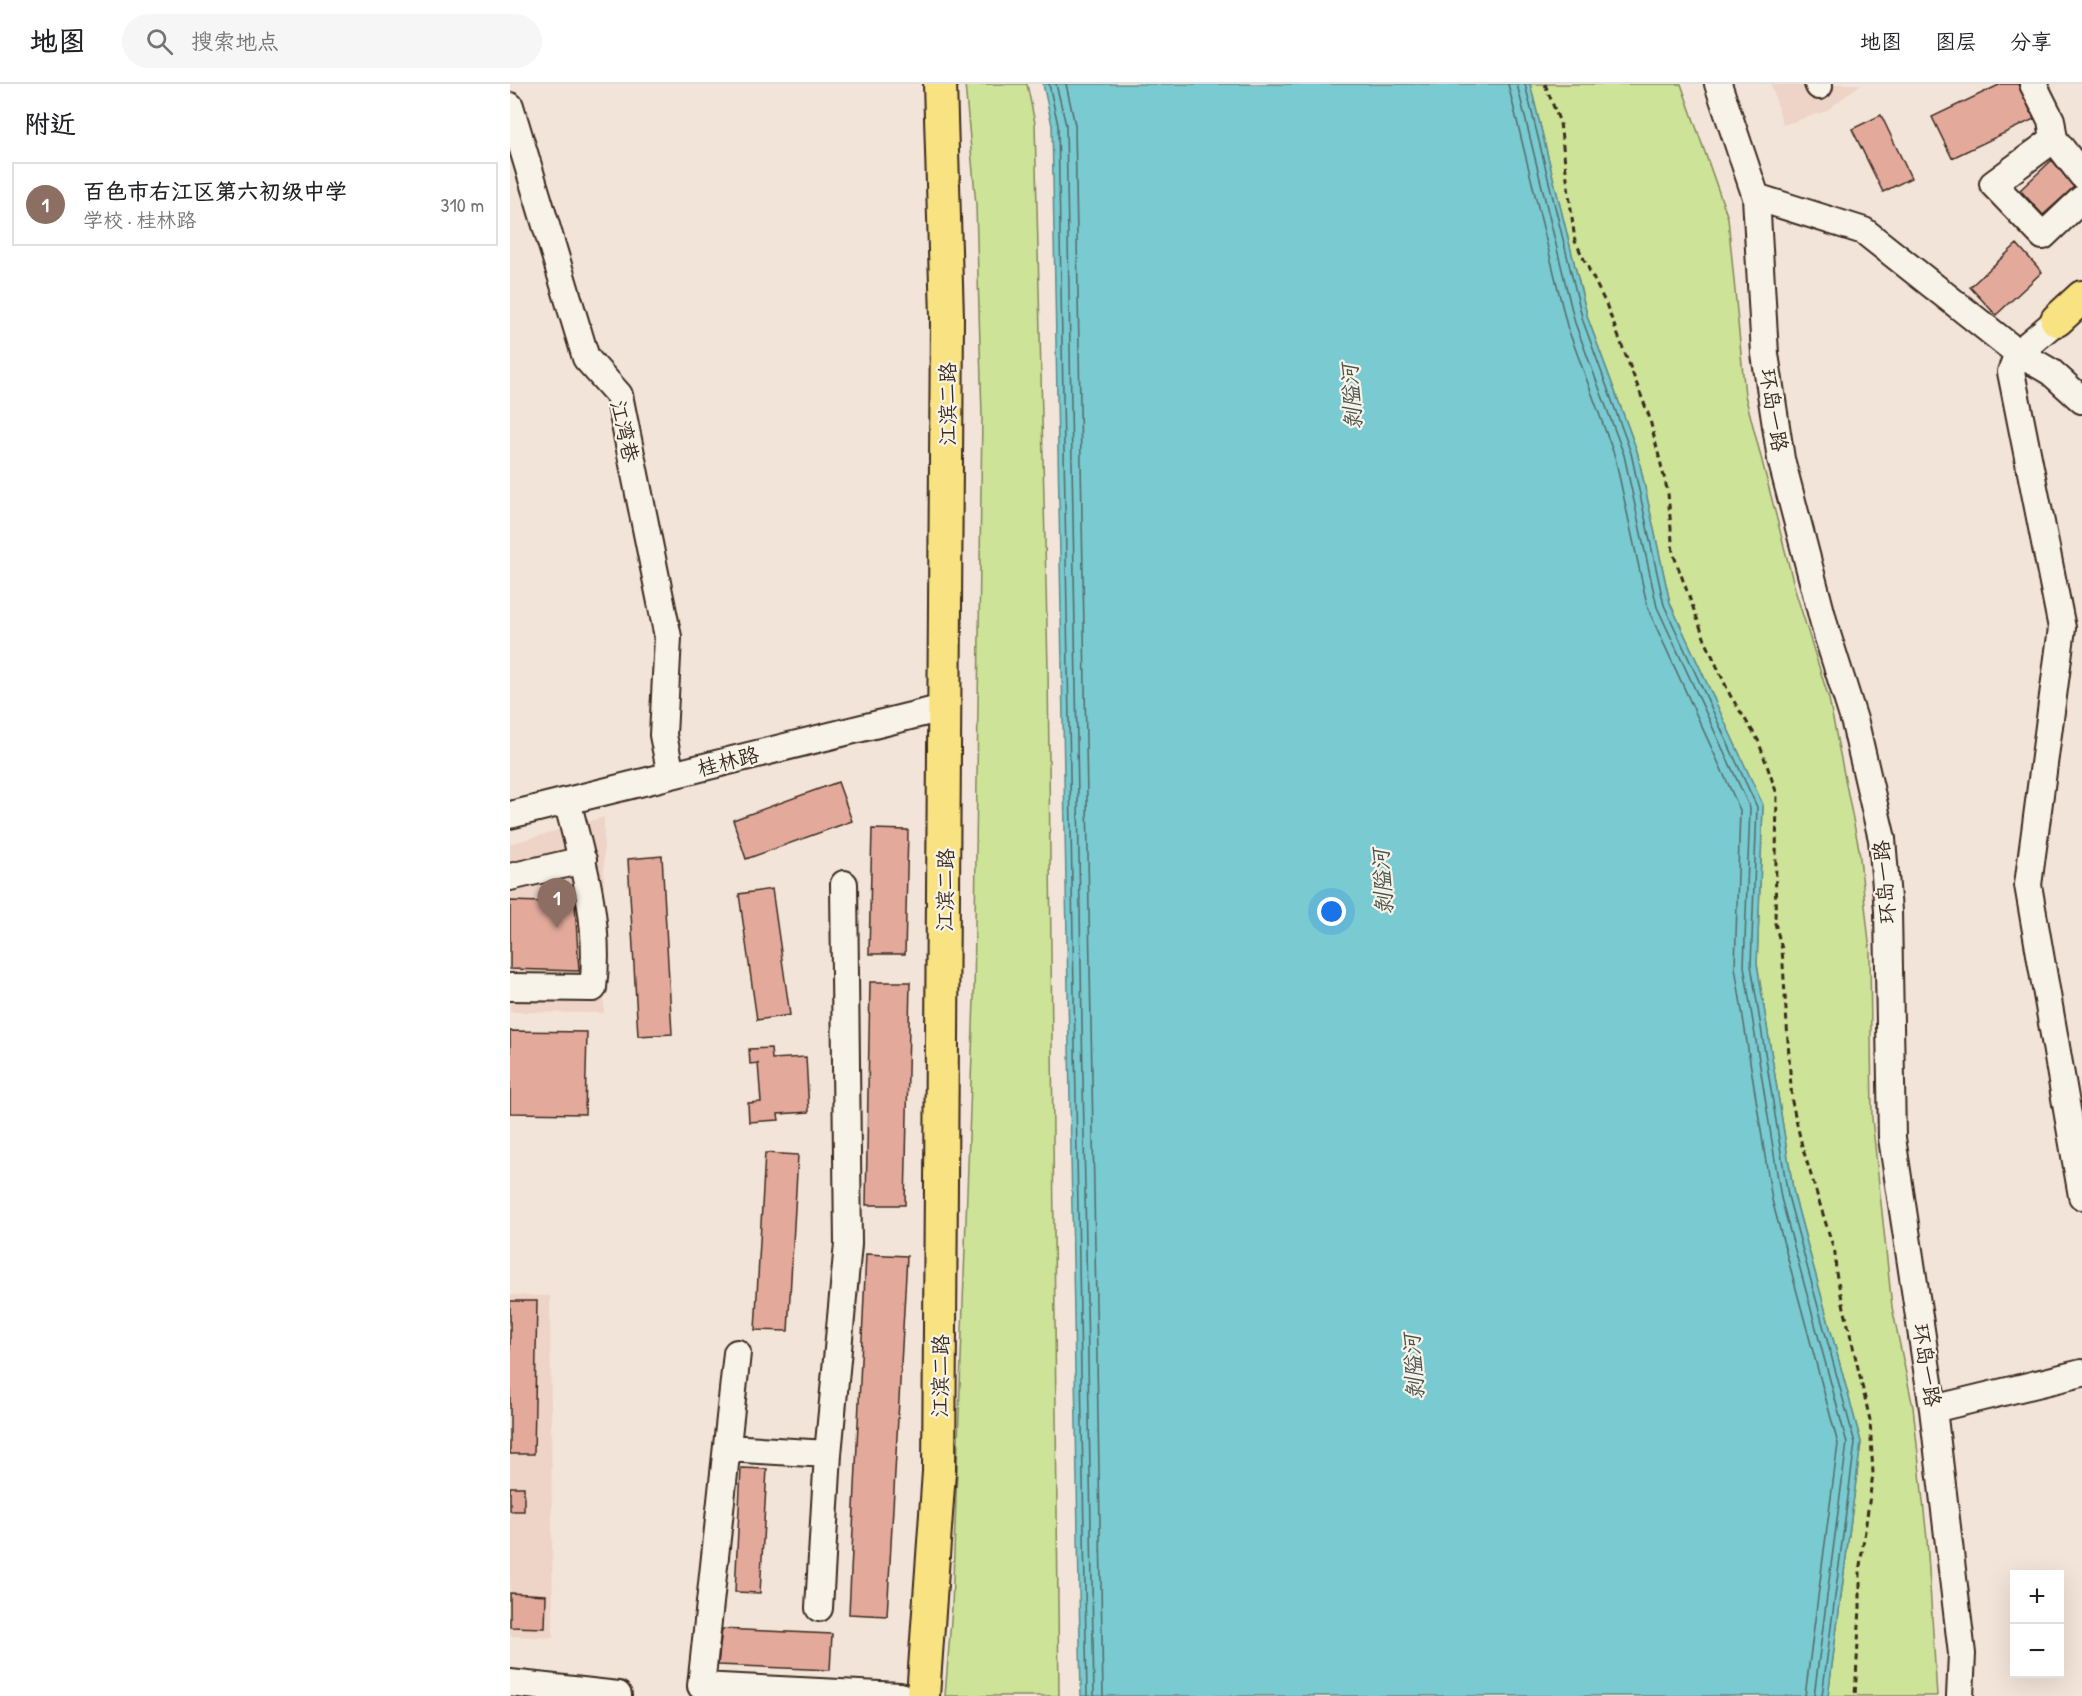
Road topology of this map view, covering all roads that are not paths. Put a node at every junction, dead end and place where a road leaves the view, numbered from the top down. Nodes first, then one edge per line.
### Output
1 (940, 84) edge
2 (1718, 84) edge
3 (2033, 84) edge
4 (510, 106) edge
5 (2055, 139) junction
6 (2082, 175) edge
7 (1756, 197) junction
8 (2078, 211) edge
9 (2082, 297) edge
10 (2070, 320) edge
11 (2018, 353) junction
12 (2082, 400) edge
13 (947, 707) junction
14 (671, 775) junction
15 (567, 801) junction
16 (510, 815) edge
17 (583, 860) junction
18 (510, 877) edge
19 (844, 884) dead end
20 (510, 987) edge
21 (2082, 1196) edge
22 (737, 1353) dead end
23 (2082, 1373) edge
24 (1934, 1409) junction
25 (727, 1448) junction
26 (828, 1454) junction
27 (819, 1608) dead end
28 (510, 1683) edge
29 (618, 1695) edge
30 (900, 1696) edge
31 (922, 1696) edge
32 (1960, 1696) edge

1 - 13 main road, 江滨二路
2 - 7 street, 环岛一路
3 - 5 street
4 - 14 street, 江湾巷
5 - 6 street
5 - 8 street
7 - 11 street
7 - 24 street, 环岛一路
9 - 10 main road
10 - 11 street
11 - 12 street
11 - 21 street
13 - 14 street, 桂林路
13 - 31 main road, 江滨二路
14 - 15 street, 桂林路
15 - 16 street, 桂林路
15 - 17 street
17 - 18 street
17 - 20 street
19 - 26 street
22 - 25 street
23 - 24 street
24 - 32 street, 环岛一路
25 - 26 street
25 - 30 street
26 - 27 street
28 - 29 street

